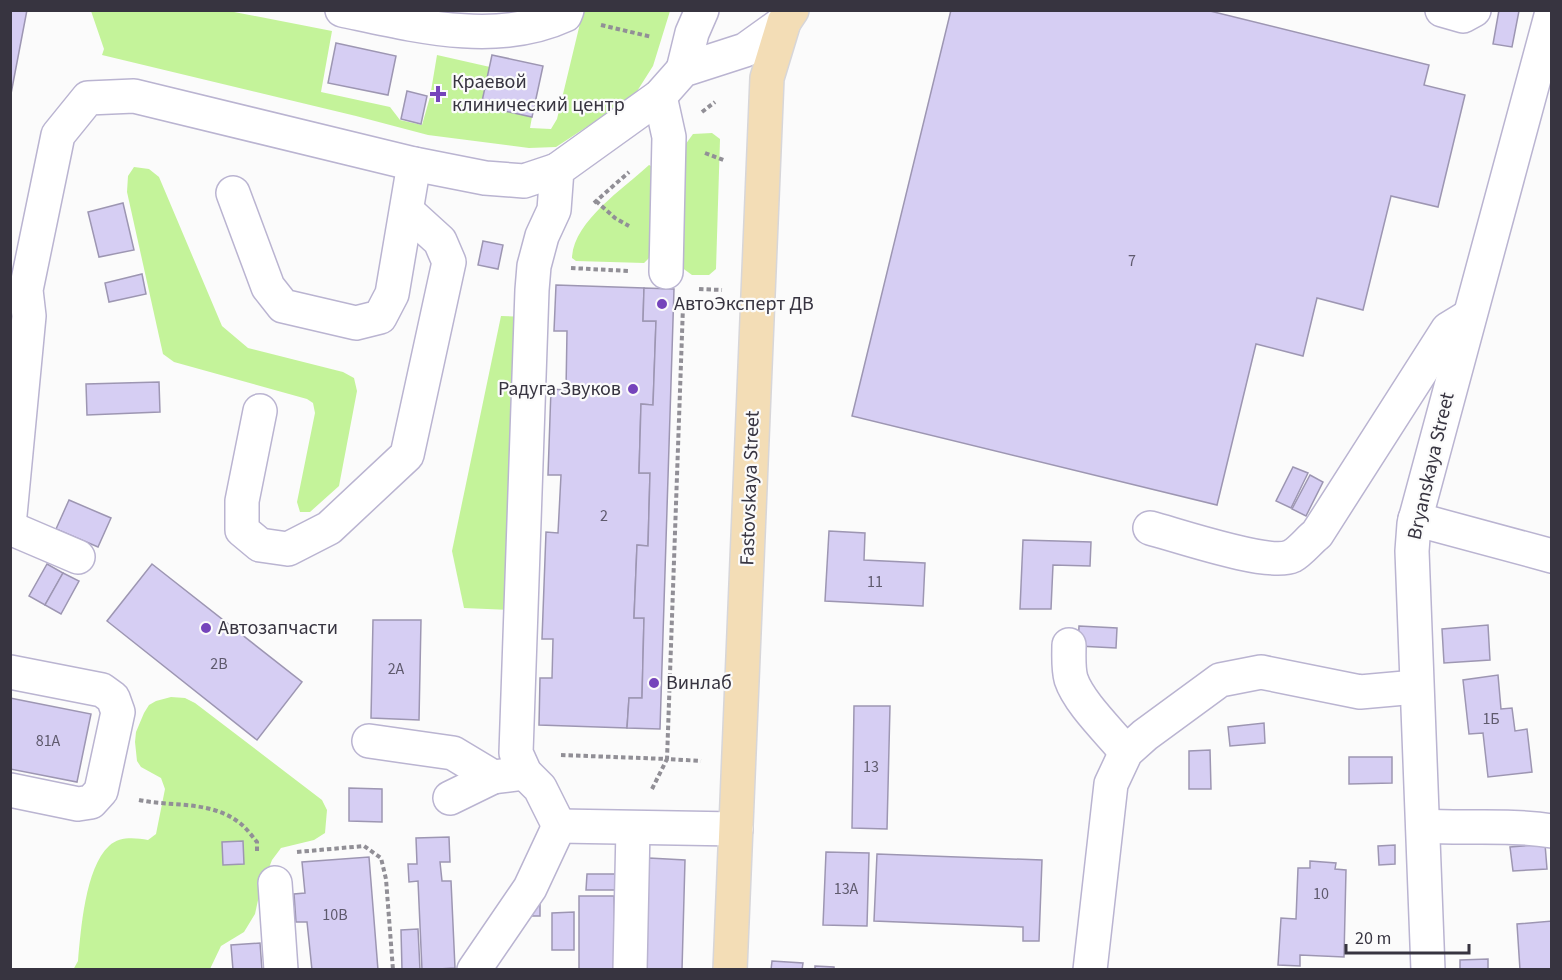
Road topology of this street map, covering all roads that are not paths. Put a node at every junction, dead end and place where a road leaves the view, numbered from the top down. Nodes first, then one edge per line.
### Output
1 (342, 10) edge
2 (567, 10) edge
3 (702, 10) edge
4 (1442, 10) edge
5 (1474, 10) edge
6 (1551, 12) edge
7 (788, 16) edge
8 (683, 70) junction
9 (660, 96) junction
10 (1537, 117) edge
11 (414, 164) junction
12 (556, 170) junction
13 (233, 193) dead end
14 (407, 211) junction
15 (20, 270) edge
16 (666, 272) road end
17 (1470, 315) junction
18 (29, 316) junction
19 (260, 411) dead end
20 (10, 412) edge
21 (10, 515) edge
22 (1415, 519) junction
23 (10, 528) edge
24 (1150, 528) dead end
25 (1551, 556) edge
26 (78, 557) dead end
27 (1069, 645) dead end
28 (10, 672) edge
29 (1416, 687) junction
30 (369, 741) dead end
31 (1126, 752) junction
32 (525, 772) junction
33 (493, 777) junction
34 (10, 790) edge
35 (450, 798) dead end
36 (559, 826) junction
37 (1423, 826) junction
38 (633, 828) junction
39 (736, 829) junction
40 (1551, 831) edge
41 (275, 884) road end
42 (479, 967) edge
43 (281, 969) edge
44 (630, 969) edge
45 (730, 969) edge
46 (1089, 969) edge
47 (1428, 969) edge

1 - 2 street
3 - 8 street
4 - 5 street
6 - 10 street, Bryanskaya Street
7 - 8 street
7 - 39 main road, Fastovskaya Street
8 - 9 street
9 - 12 street
9 - 16 street
10 - 17 street, Bryanskaya Street
11 - 12 street
11 - 14 street
11 - 15 street
12 - 32 street
13 - 14 street
14 - 19 street
15 - 18 street
17 - 22 street, Bryanskaya Street
17 - 24 street
18 - 20 street
18 - 21 street
22 - 25 street
22 - 29 street, Bryanskaya Street
23 - 26 street
27 - 31 street
28 - 34 street
29 - 31 street
29 - 37 street, Bryanskaya Street
30 - 33 street
31 - 46 street
32 - 33 street
32 - 36 street
33 - 35 street
36 - 38 street
36 - 42 street
37 - 40 street
37 - 47 street, Bryanskaya Street
38 - 39 street
38 - 44 street
39 - 45 main road, Fastovskaya Street
41 - 43 street

